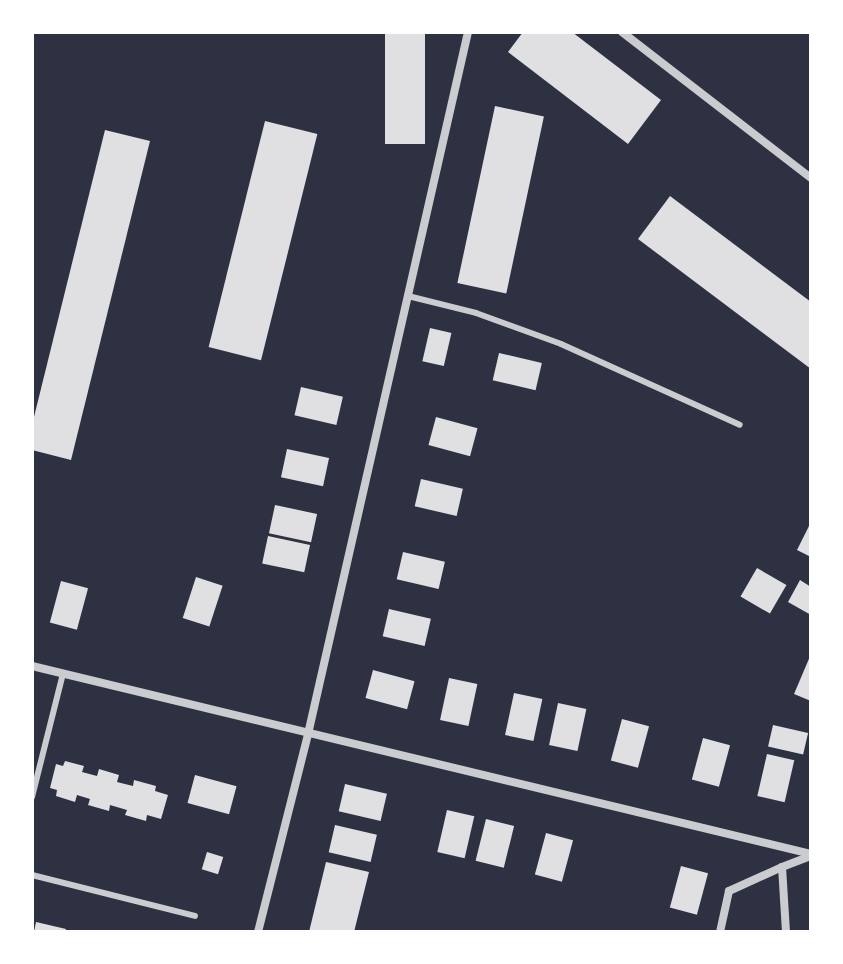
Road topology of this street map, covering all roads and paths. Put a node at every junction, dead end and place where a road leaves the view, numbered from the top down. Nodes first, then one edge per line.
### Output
1 (468, 32) edge
2 (622, 32) edge
3 (811, 178) edge
4 (408, 296) junction
5 (740, 425) dead end
6 (32, 666) edge
7 (63, 674) junction
8 (308, 734) junction
9 (32, 797) edge
10 (811, 855) edge
11 (782, 867) junction
12 (32, 875) edge
13 (195, 916) dead end
14 (258, 932) edge
15 (720, 932) edge
16 (786, 932) edge

1 - 4 street
2 - 3 street
4 - 5 lane
4 - 8 street
6 - 7 street
7 - 8 street
7 - 9 lane
8 - 10 street
8 - 14 street
10 - 11 street
11 - 15 street
11 - 16 street
12 - 13 lane

